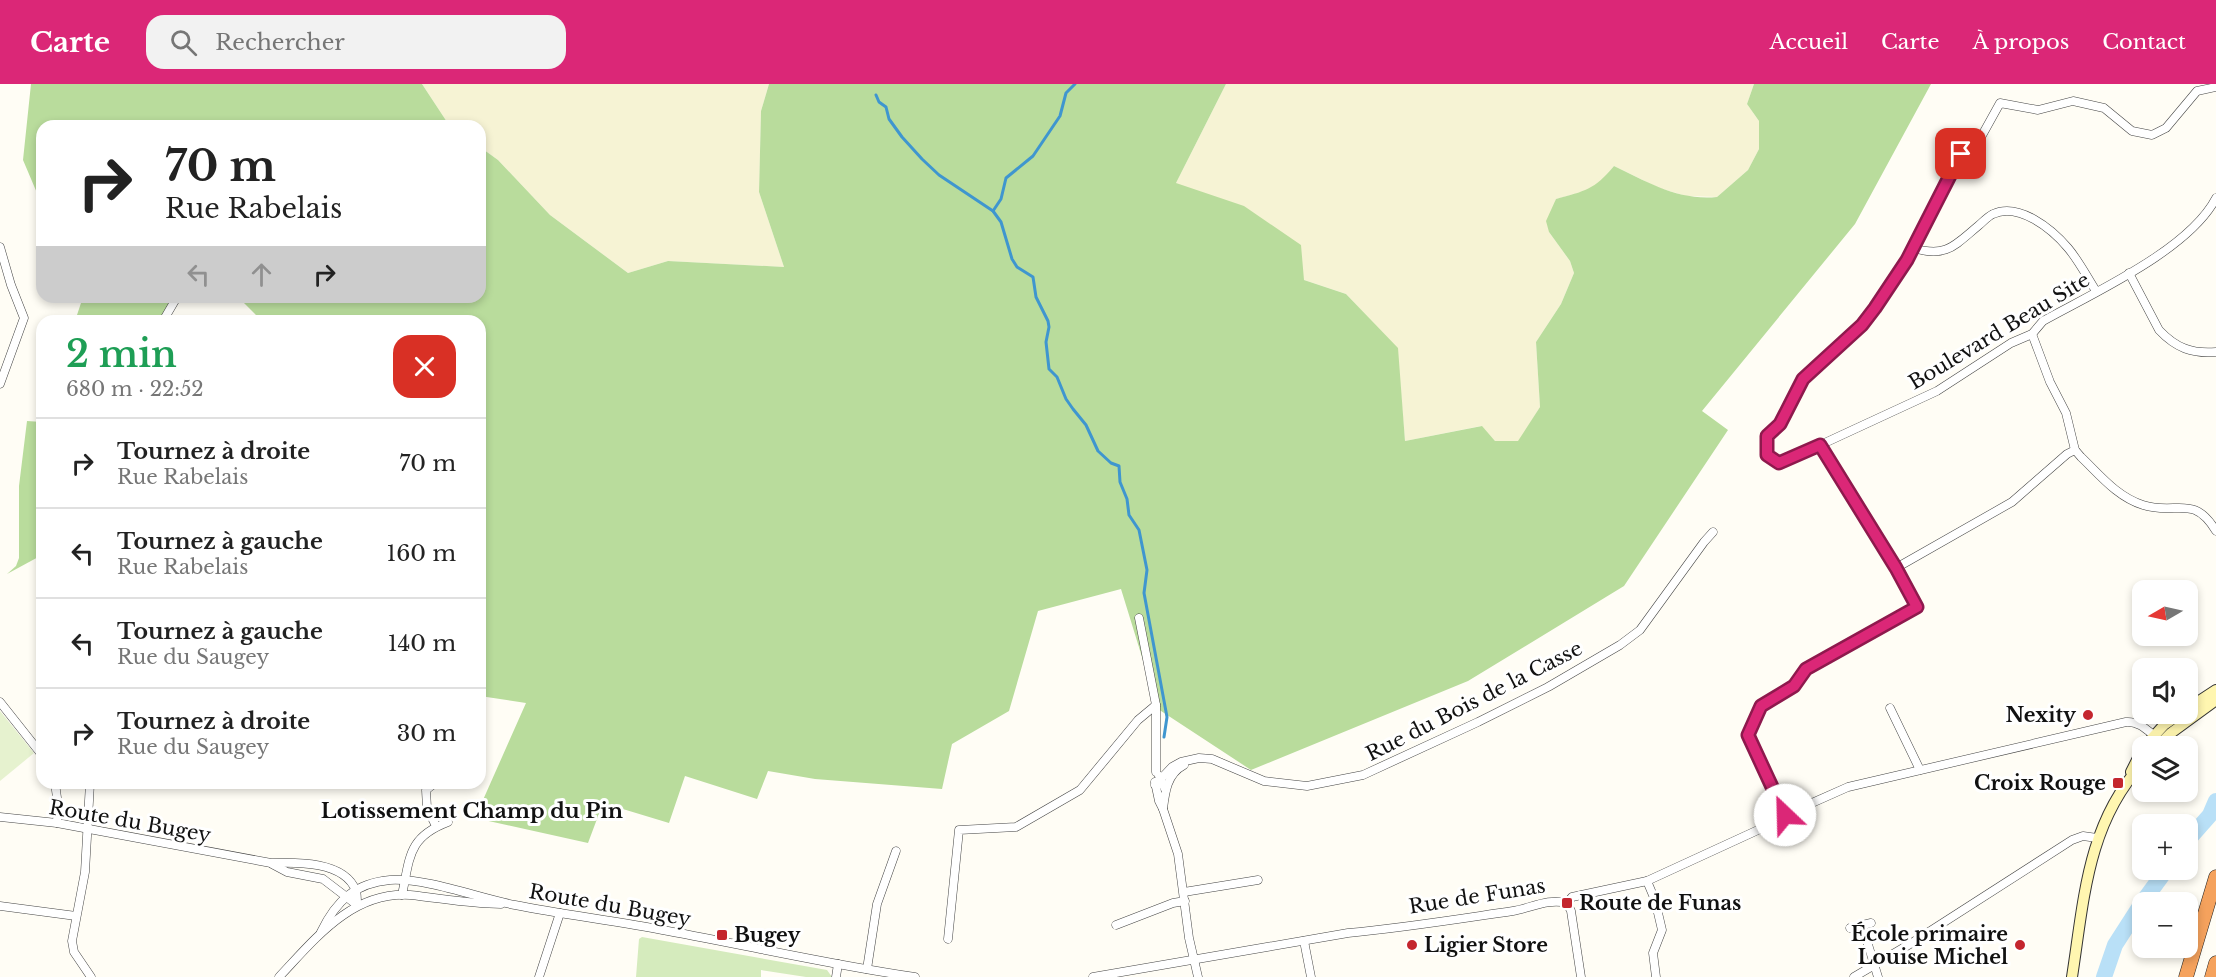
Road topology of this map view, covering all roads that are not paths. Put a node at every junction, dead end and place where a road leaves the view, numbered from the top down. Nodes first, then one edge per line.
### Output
1 (2216, 87) edge
2 (2216, 198) edge
3 (0, 247) edge
4 (1913, 248) junction
5 (2129, 273) junction
6 (2096, 291) junction
7 (2032, 334) junction
8 (2216, 352) edge
9 (0, 384) edge
10 (1820, 445) junction
11 (2075, 450) junction
12 (2216, 531) edge
13 (1713, 532) dead end
14 (1896, 568) junction
15 (1139, 618) dead end
16 (2216, 690) edge
17 (2216, 700) edge
18 (0, 702) edge
19 (1156, 705) junction
20 (2198, 705) edge
21 (2198, 707) edge
22 (1890, 708) dead end
23 (2177, 724) edge
24 (2151, 736) edge
25 (2163, 736) edge
26 (36, 747) edge
27 (1199, 758) junction
28 (1920, 770) junction
29 (2132, 770) edge
30 (2132, 775) edge
31 (1157, 778) junction
32 (2127, 780) junction
33 (56, 789) edge
34 (90, 789) edge
35 (427, 789) edge
36 (1165, 789) junction
37 (1163, 809) junction
38 (0, 812) edge
39 (1785, 815) junction
40 (0, 817) edge
41 (19, 818) junction
42 (448, 822) dead end
43 (57, 824) junction
44 (436, 826) junction
45 (88, 829) junction
46 (2097, 838) junction
47 (896, 851) dead end
48 (271, 863) junction
49 (2216, 877) edge
50 (405, 880) junction
51 (1258, 880) dead end
52 (1647, 881) junction
53 (356, 890) junction
54 (402, 895) junction
55 (345, 896) junction
56 (1184, 897) junction
57 (1567, 903) junction
58 (357, 905) junction
59 (512, 905) junction
60 (0, 906) edge
61 (560, 913) junction
62 (76, 916) junction
63 (1116, 925) dead end
64 (1850, 928) dead end
65 (321, 932) junction
66 (948, 939) dead end
67 (1304, 940) junction
68 (1194, 960) junction
69 (2216, 963) edge
70 (838, 964) junction
71 (1874, 964) junction
72 (867, 969) junction
73 (91, 977) edge
74 (279, 977) edge
75 (540, 977) edge
76 (836, 977) edge
77 (915, 977) edge
78 (1093, 977) edge
79 (1198, 977) edge
80 (1311, 977) edge
81 (1581, 977) edge
82 (1656, 977) edge
83 (1854, 977) edge
84 (1878, 977) edge
85 (2072, 977) edge
86 (2186, 977) edge
87 (2212, 977) edge

1 - 4 street
2 - 5 street, Boulevard Beau Site
3 - 9 street
4 - 6 street
4 - 10 street, Boulevard Beau Site
5 - 6 street, Boulevard Beau Site
5 - 8 street
6 - 7 street, Boulevard Beau Site
7 - 10 street, Boulevard Beau Site
7 - 11 street
10 - 14 street
11 - 12 street
11 - 14 street
13 - 27 street, Rue du Bois de la Casse
14 - 39 street
15 - 19 street
16 - 20 street
17 - 21 street
18 - 26 street
19 - 31 street
19 - 66 street
22 - 28 street
23 - 25 street
24 - 28 street, Rue de Funas
27 - 31 street
27 - 36 street
28 - 39 street, Rue de Funas
29 - 32 street
30 - 32 street
31 - 36 street
31 - 37 street
32 - 46 street
33 - 43 street
34 - 45 street
35 - 44 street
36 - 37 street
37 - 56 street
38 - 41 street, Route du Bugey
39 - 52 street, Rue de Funas
40 - 41 street, Route du Bugey
41 - 43 street, Route du Bugey
42 - 44 street
43 - 45 street, Route du Bugey
44 - 50 street
45 - 48 street, Route du Bugey
45 - 62 street
46 - 71 street
46 - 85 street
47 - 72 street
48 - 53 street, Route du Bugey
48 - 55 street, Route du Bugey
49 - 86 highway
50 - 53 street, Route du Bugey
50 - 54 street
50 - 59 street, Route du Bugey
51 - 56 street
52 - 57 street, Rue de Funas
52 - 82 street
53 - 55 street, Route du Bugey
53 - 58 street
54 - 58 street, Route du Bugey
54 - 59 street, Route du Bugey
55 - 58 street, Route du Bugey
55 - 65 street
56 - 63 street
56 - 68 street
57 - 67 street, Rue de Funas
57 - 81 street
58 - 65 street
59 - 61 street, Route du Bugey
60 - 62 street
61 - 70 street, Route du Bugey
61 - 75 street
62 - 73 street
64 - 71 street
65 - 74 street
67 - 68 street, Rue de Funas
67 - 80 street
68 - 78 street
68 - 79 street
69 - 87 highway
70 - 72 street, Route du Bugey
70 - 76 street
71 - 83 street
71 - 84 street
72 - 77 street, Route du Bugey

